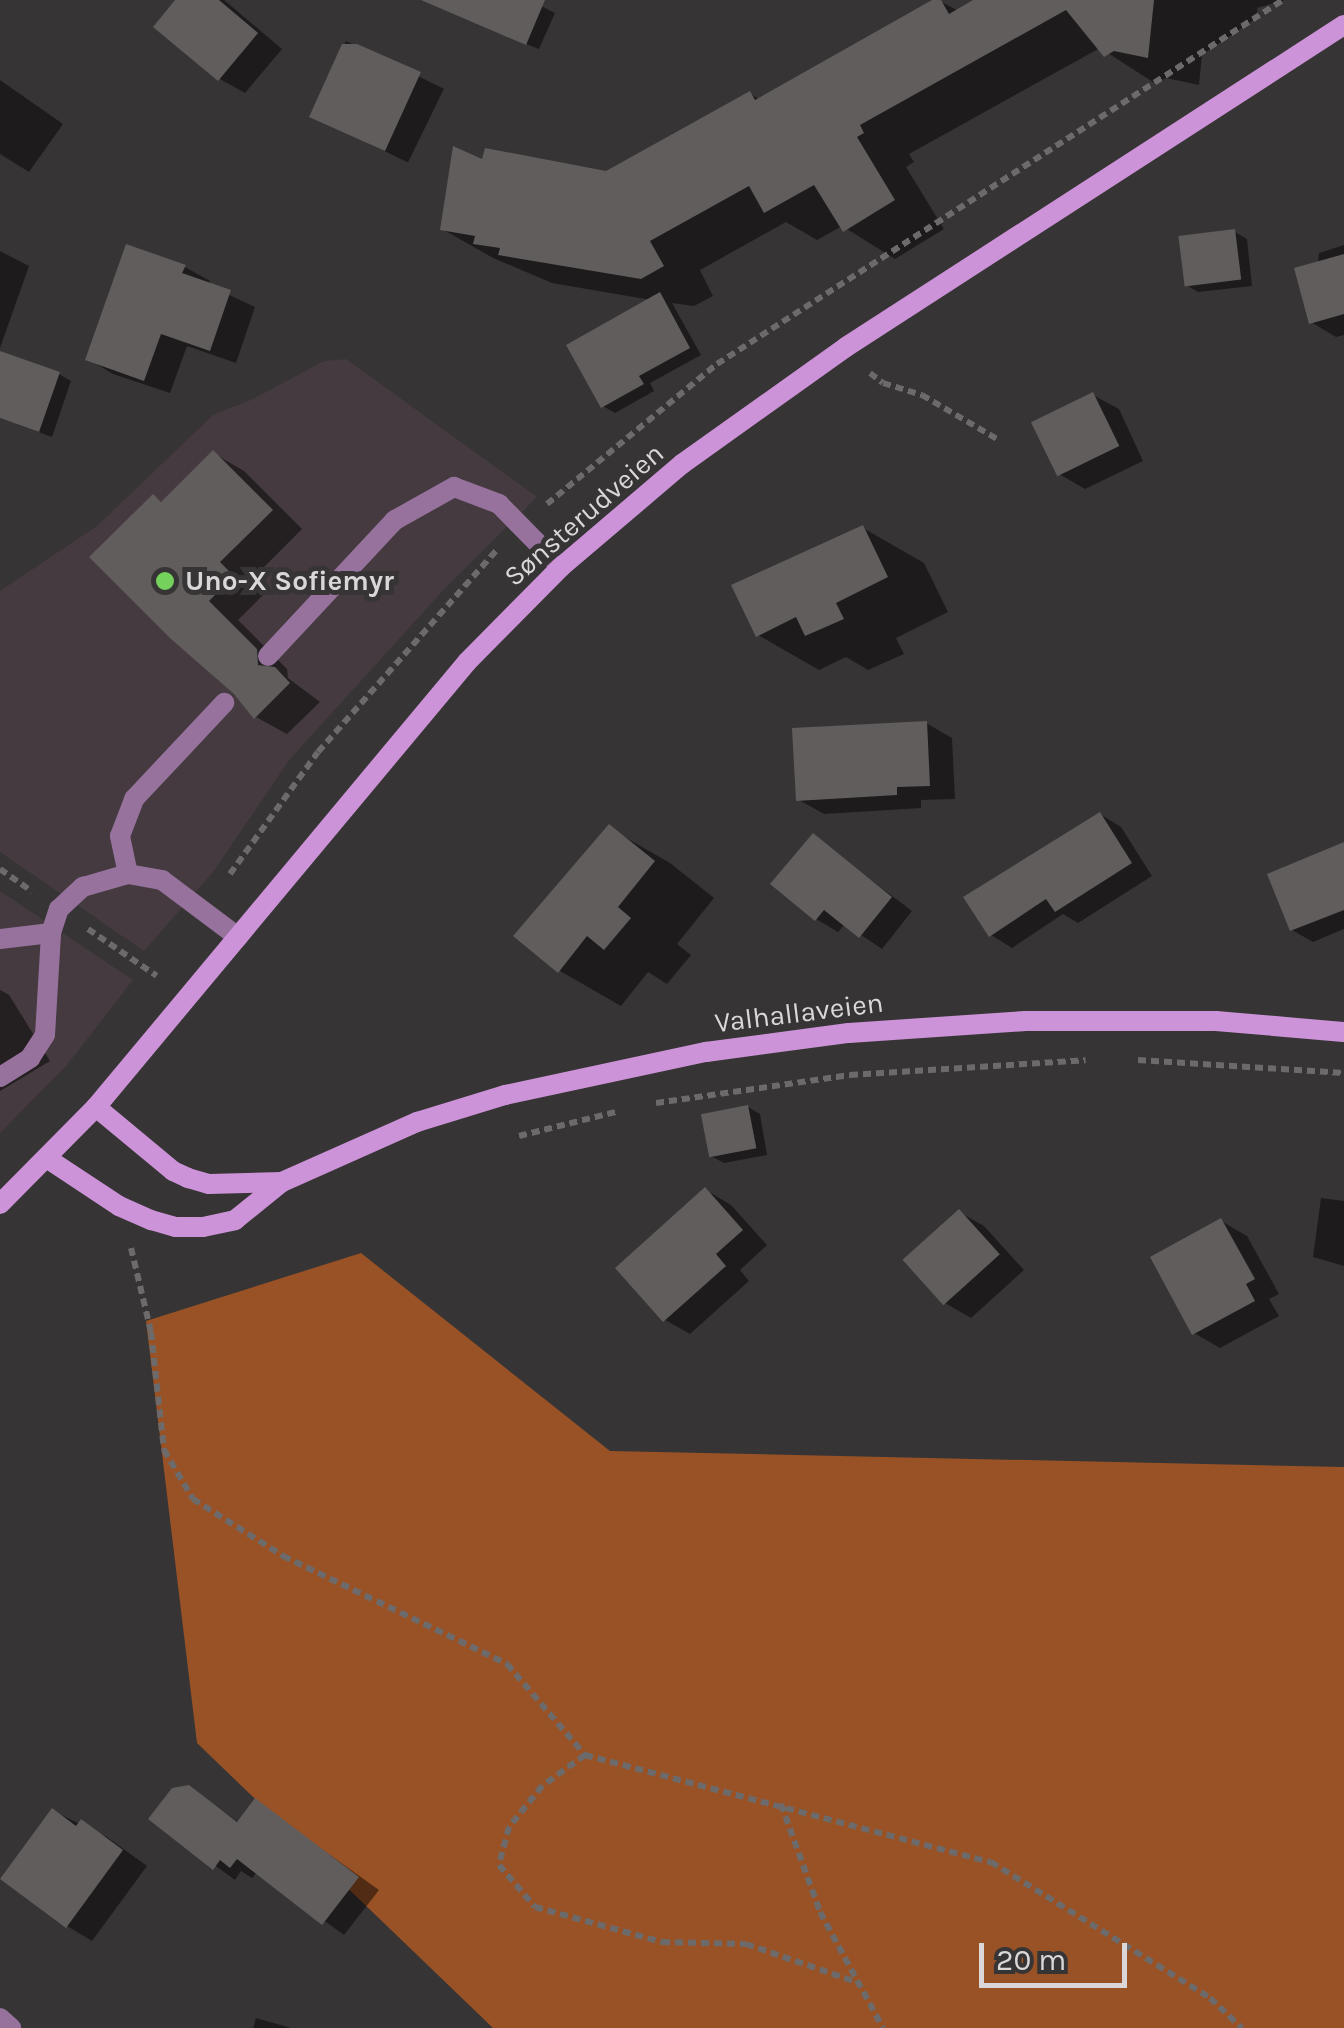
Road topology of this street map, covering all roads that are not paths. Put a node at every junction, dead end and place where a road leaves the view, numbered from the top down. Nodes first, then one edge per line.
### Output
1 (1344, 25) edge
2 (561, 567) junction
3 (268, 656) dead end
4 (224, 703) dead end
5 (128, 874) junction
6 (50, 933) junction
7 (238, 937) junction
8 (0, 939) edge
9 (1344, 1032) edge
10 (0, 1077) edge
11 (96, 1107) junction
12 (48, 1158) junction
13 (282, 1182) junction
14 (0, 1204) edge
15 (0, 2018) edge
16 (11, 2028) edge

1 - 2 main road, Sønsterudveien
2 - 3 street
2 - 7 main road, Sønsterudveien
4 - 5 street
5 - 6 street
5 - 7 street
6 - 8 street
6 - 10 street
7 - 11 main road, Sønsterudveien
9 - 13 main road, Valhallaveien
11 - 12 main road, Sønsterudveien
11 - 13 main road, Valhallaveien
12 - 13 main road, Valhallaveien
12 - 14 main road, Sønsterudveien
15 - 16 street

